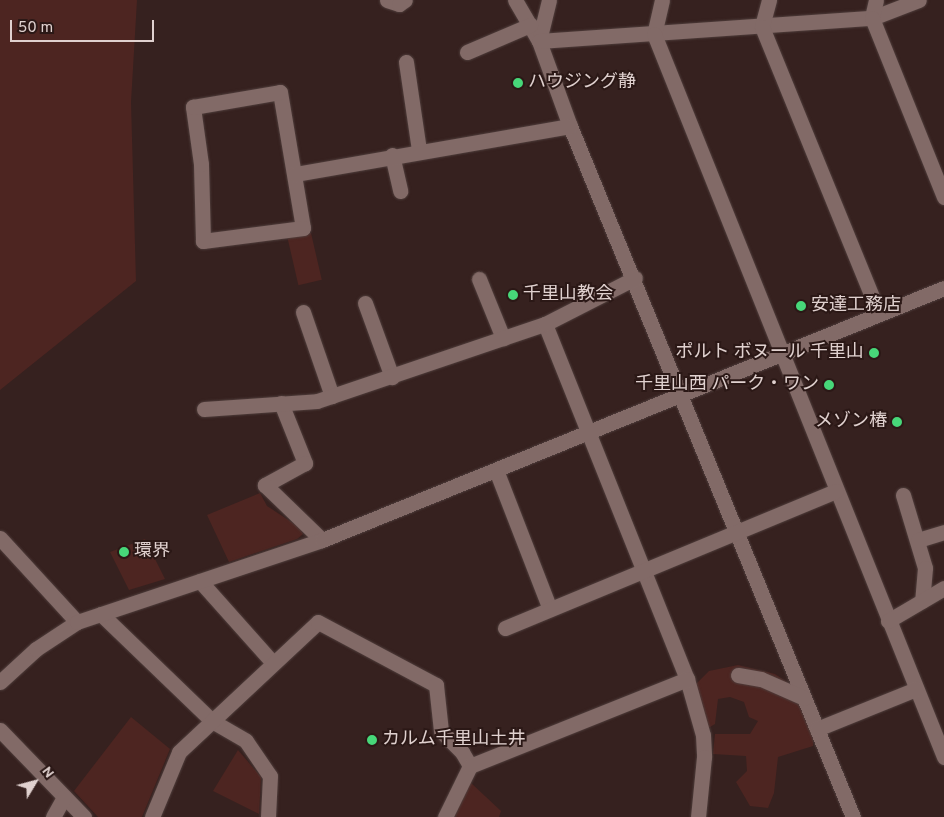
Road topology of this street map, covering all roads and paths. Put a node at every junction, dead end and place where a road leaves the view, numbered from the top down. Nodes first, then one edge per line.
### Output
1 (387, 0) edge
2 (405, 0) edge
3 (515, 0) edge
4 (549, 0) edge
5 (662, 0) edge
6 (769, 0) edge
7 (876, 0) edge
8 (918, 0) edge
9 (872, 18) junction
10 (530, 25) junction
11 (762, 27) junction
12 (654, 34) junction
13 (539, 41) junction
14 (467, 52) dead end
15 (406, 62) dead end
16 (570, 126) junction
17 (419, 150) junction
18 (392, 155) junction
19 (295, 174) junction
20 (400, 191) dead end
21 (944, 197) edge
22 (635, 278) junction
23 (479, 279) dead end
24 (944, 288) edge
25 (365, 303) dead end
26 (303, 312) dead end
27 (879, 314) junction
28 (545, 324) junction
29 (503, 338) junction
30 (781, 354) junction
31 (392, 377) junction
32 (682, 395) junction
33 (332, 396) junction
34 (282, 403) junction
35 (204, 409) dead end
36 (589, 432) junction
37 (496, 470) junction
38 (836, 491) junction
39 (903, 494) dead end
40 (737, 532) junction
41 (944, 532) edge
42 (0, 538) edge
43 (322, 540) junction
44 (918, 540) junction
45 (645, 569) junction
46 (200, 581) junction
47 (944, 588) edge
48 (922, 601) junction
49 (550, 609) junction
50 (101, 614) junction
51 (888, 621) junction
52 (77, 622) junction
53 (504, 628) dead end
54 (273, 663) junction
55 (738, 675) dead end
56 (687, 679) junction
57 (0, 682) edge
58 (916, 690) junction
59 (804, 698) junction
60 (212, 721) junction
61 (817, 729) junction
62 (0, 730) edge
63 (944, 757) edge
64 (470, 766) junction
65 (64, 797) junction
66 (53, 817) edge
67 (84, 817) edge
68 (152, 817) edge
69 (268, 817) edge
70 (445, 817) edge
71 (698, 817) edge
72 (853, 817) edge

1 - 2 street
3 - 10 street
4 - 13 street
5 - 12 street
6 - 11 street
7 - 9 street
8 - 9 street
9 - 11 street
9 - 21 street
10 - 13 street
10 - 14 street
11 - 12 street
11 - 27 street
12 - 13 street
12 - 30 street
13 - 16 street
15 - 17 street
16 - 17 street
16 - 22 street
17 - 18 street
18 - 19 street
18 - 20 street
19 - 19 street
22 - 28 street
22 - 32 street
23 - 29 street
24 - 27 street
25 - 31 street
26 - 33 street
27 - 30 street
28 - 29 street
28 - 36 street
29 - 31 street
30 - 32 street
30 - 38 street
31 - 33 street
32 - 36 street
32 - 40 street
33 - 34 street
34 - 35 street
34 - 43 street
36 - 37 street
36 - 45 street
37 - 43 street
37 - 49 street
38 - 40 street
38 - 51 street
39 - 44 street
40 - 45 street
40 - 59 street
41 - 44 street
42 - 52 street
43 - 46 street
44 - 48 street
45 - 49 street
45 - 56 street
46 - 50 street
46 - 54 street
47 - 48 street
48 - 51 street
49 - 53 street
50 - 52 street
50 - 60 street
51 - 58 street
52 - 57 street
54 - 60 street
54 - 64 street
55 - 59 street
56 - 64 street
56 - 71 street
58 - 61 street
58 - 63 street
59 - 61 street
60 - 68 street
60 - 69 street
61 - 72 street
62 - 65 street
64 - 70 street
65 - 66 street
65 - 67 street

